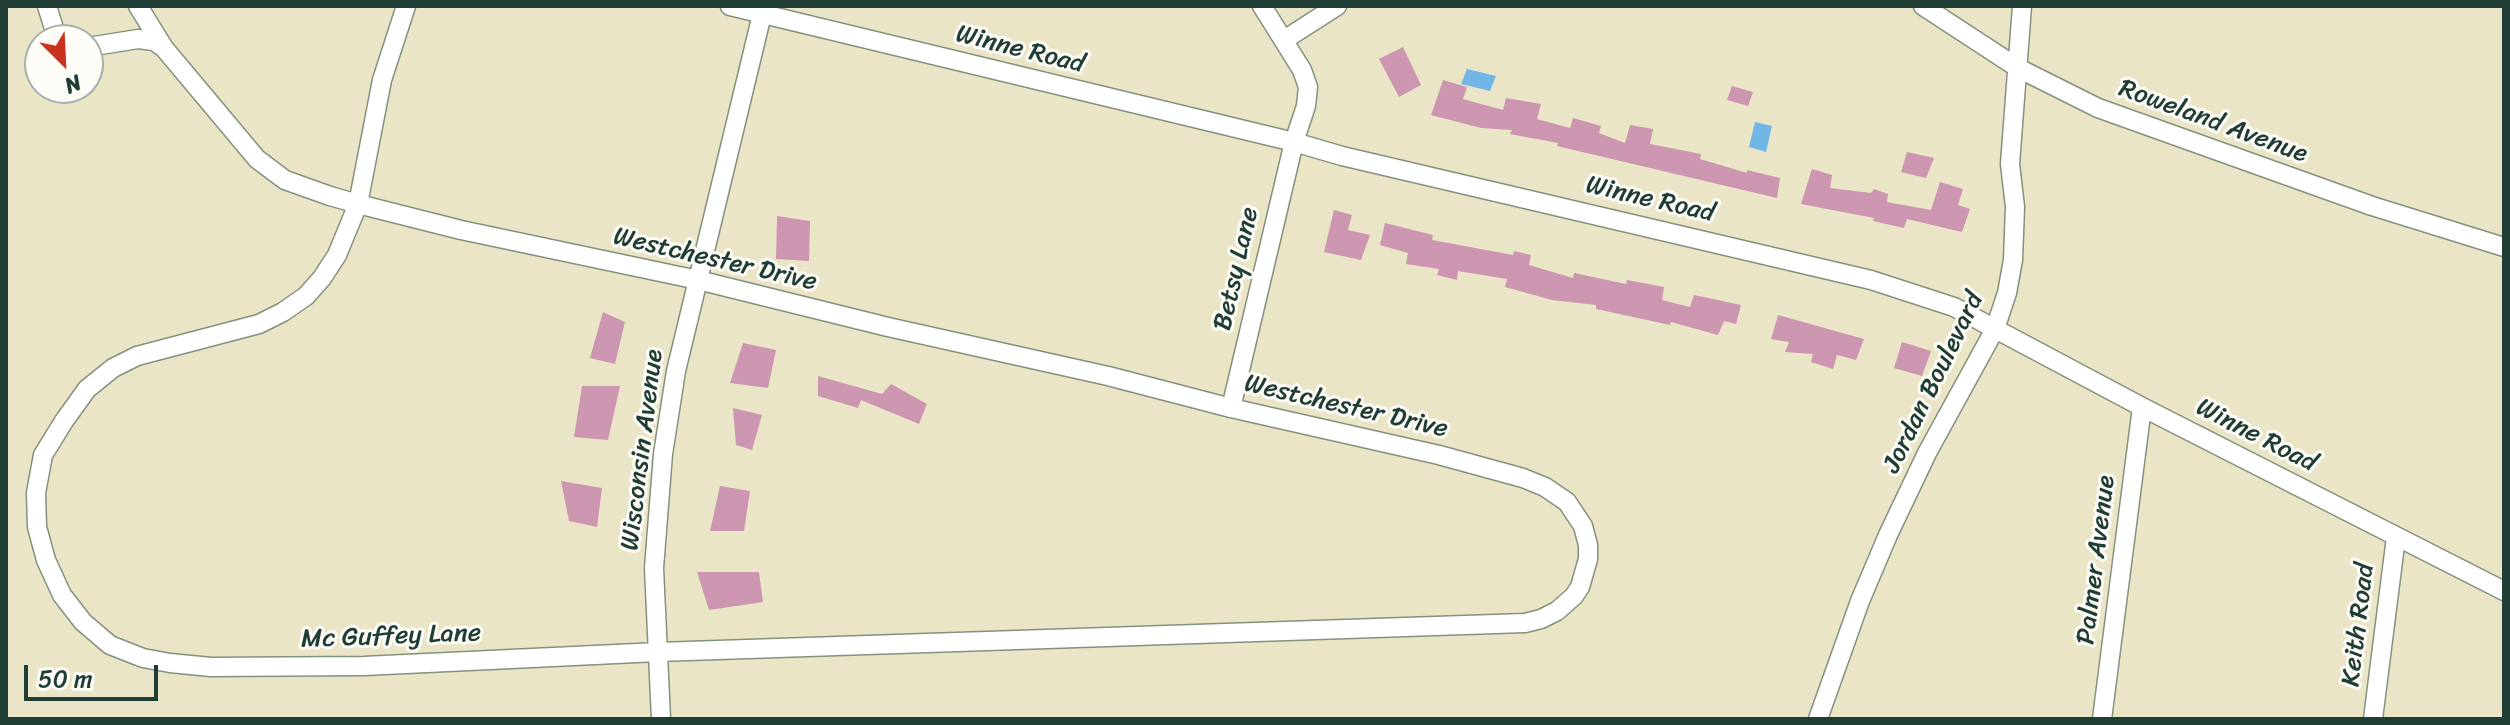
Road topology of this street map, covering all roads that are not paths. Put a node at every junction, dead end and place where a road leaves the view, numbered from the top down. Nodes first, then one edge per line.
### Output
1 (138, 6) edge
2 (406, 6) edge
3 (730, 6) edge
4 (1262, 6) edge
5 (1337, 6) edge
6 (1923, 6) edge
7 (2022, 6) edge
8 (763, 10) edge
9 (1284, 40) junction
10 (104, 44) edge
11 (164, 48) junction
12 (2018, 68) junction
13 (1294, 142) junction
14 (358, 204) junction
15 (2504, 247) edge
16 (698, 280) junction
17 (1995, 329) junction
18 (2142, 407) junction
19 (1231, 408) junction
20 (2396, 537) junction
21 (2504, 591) edge
22 (658, 652) junction
23 (661, 719) edge
24 (1818, 719) edge
25 (2102, 719) edge
26 (2373, 719) edge

1 - 11 street, Westchester Drive
2 - 14 street, Mc Guffey Lane
3 - 8 street, Winne Road
4 - 9 street, Betsy Lane
5 - 9 street
6 - 12 street, Roweland Avenue
7 - 12 street, Jordan Boulevard
8 - 13 street, Winne Road
8 - 16 street, Wisconsin Avenue
9 - 13 street, Betsy Lane
10 - 11 street
11 - 14 street, Westchester Drive
12 - 15 street, Roweland Avenue
12 - 17 street, Jordan Boulevard
13 - 17 street, Winne Road
13 - 19 street, Betsy Lane
14 - 16 street, Westchester Drive
14 - 22 street, Mc Guffey Lane
16 - 19 street, Westchester Drive
16 - 22 street, Wisconsin Avenue
17 - 18 street, Winne Road
17 - 24 street, Jordan Boulevard
18 - 20 street, Winne Road
18 - 25 street, Palmer Avenue
19 - 22 street, Westchester Drive
20 - 21 street, Winne Road
20 - 26 street, Keith Road
22 - 23 street, Wisconsin Avenue

